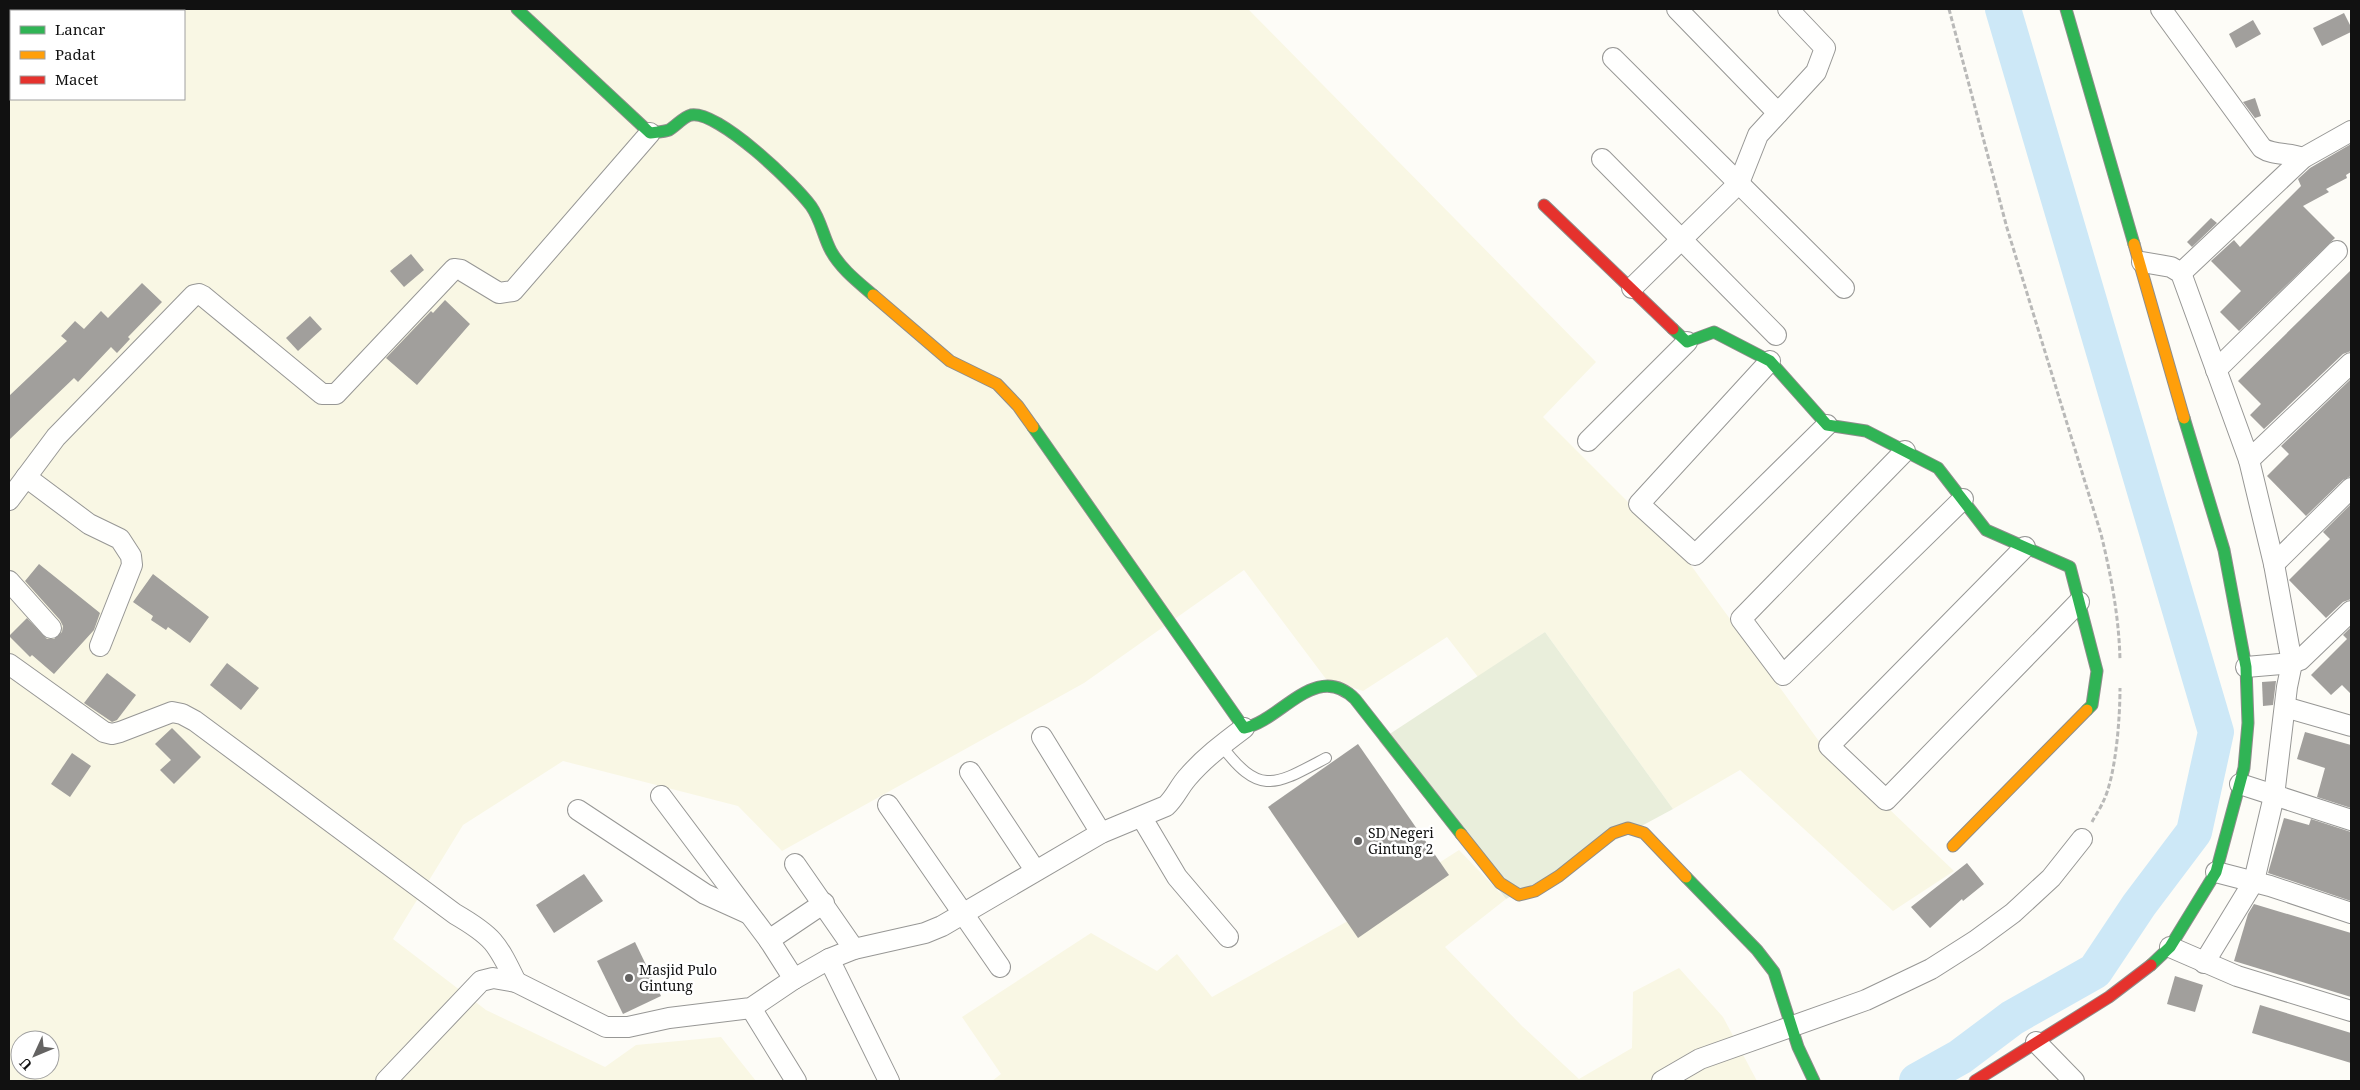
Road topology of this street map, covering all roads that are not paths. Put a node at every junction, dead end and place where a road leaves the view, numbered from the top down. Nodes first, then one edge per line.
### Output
1 (517, 9) edge
2 (1677, 9) edge
3 (1788, 9) edge
4 (2066, 9) edge
5 (2161, 9) edge
6 (1613, 58) dead end
7 (1778, 114) junction
8 (2351, 131) edge
9 (650, 133) junction
10 (1602, 158) dead end
11 (2303, 158) junction
12 (1739, 183) junction
13 (1544, 205) dead end
14 (1681, 240) junction
15 (2337, 251) dead end
16 (2145, 262) junction
17 (2181, 273) junction
18 (1632, 288) junction
19 (1844, 288) dead end
20 (1776, 335) dead end
21 (1687, 342) junction
22 (1770, 361) junction
23 (2351, 363) edge
24 (2216, 370) junction
25 (1827, 425) junction
26 (1588, 441) dead end
27 (1905, 451) junction
28 (2249, 460) junction
29 (26, 477) junction
30 (2351, 488) edge
31 (1962, 499) junction
32 (9, 500) edge
33 (2025, 547) junction
34 (2274, 564) junction
35 (9, 581) edge
36 (2079, 602) junction
37 (2351, 611) edge
38 (51, 628) dead end
39 (100, 646) dead end
40 (2289, 663) junction
41 (9, 664) edge
42 (2251, 666) junction
43 (2284, 707) junction
44 (2351, 726) edge
45 (1244, 728) junction
46 (1042, 737) dead end
47 (1221, 745) junction
48 (1326, 758) dead end
49 (970, 772) dead end
50 (2240, 784) junction
51 (662, 796) dead end
52 (2274, 796) junction
53 (888, 805) dead end
54 (578, 810) dead end
55 (1142, 818) junction
56 (2351, 820) edge
57 (1101, 833) junction
58 (2082, 839) road end
59 (1953, 846) dead end
60 (795, 864) dead end
61 (1035, 870) junction
62 (2220, 873) junction
63 (2250, 880) junction
64 (824, 903) junction
65 (2351, 913) edge
66 (748, 914) junction
67 (964, 914) junction
68 (1228, 937) dead end
69 (769, 940) junction
70 (2170, 947) junction
71 (854, 949) junction
72 (829, 959) junction
73 (2204, 963) junction
74 (1000, 967) dead end
75 (794, 979) junction
76 (516, 982) junction
77 (751, 1008) junction
78 (2351, 1011) edge
79 (1791, 1028) junction
80 (2036, 1042) junction
81 (386, 1081) edge
82 (796, 1081) edge
83 (889, 1081) edge
84 (1662, 1081) edge
85 (1814, 1081) edge
86 (1975, 1081) edge
87 (2074, 1081) edge

1 - 9 street
2 - 7 street
3 - 7 street
4 - 16 street
5 - 11 street
6 - 12 street
7 - 12 street
8 - 11 street
9 - 29 street
9 - 45 street
10 - 14 street
11 - 17 street
12 - 14 street
12 - 19 street
13 - 18 street
14 - 18 street
14 - 20 street
15 - 24 street
16 - 17 street
16 - 42 street
17 - 24 street
18 - 21 street
21 - 22 street
21 - 26 street
22 - 25 street
22 - 25 street
23 - 28 street
24 - 28 street
25 - 27 street
27 - 31 street
27 - 31 street
28 - 34 street
29 - 32 street
29 - 39 street
30 - 34 street
31 - 33 street
33 - 36 street
33 - 36 street
34 - 40 street
35 - 38 street
36 - 59 street
37 - 40 street
40 - 42 street
40 - 43 street
41 - 76 street
42 - 50 street
43 - 44 street
43 - 52 street
45 - 47 street
45 - 79 street
46 - 57 street
47 - 48 lane
47 - 55 street
49 - 61 street
50 - 52 street
50 - 62 street
51 - 66 street
52 - 56 street
52 - 63 street
53 - 67 street
54 - 66 street
55 - 57 street
55 - 68 street
57 - 61 street
58 - 79 street
60 - 64 street
61 - 67 street
62 - 63 street
62 - 70 street
63 - 65 street
63 - 73 street
64 - 69 street
64 - 71 street
66 - 69 street
67 - 71 street
67 - 74 street
69 - 75 street
70 - 73 street
70 - 80 street
71 - 72 street
72 - 75 street
72 - 83 street
73 - 78 street
75 - 77 street
76 - 77 street
76 - 81 street
77 - 82 street
79 - 84 street
79 - 85 street
80 - 86 street
80 - 87 street

